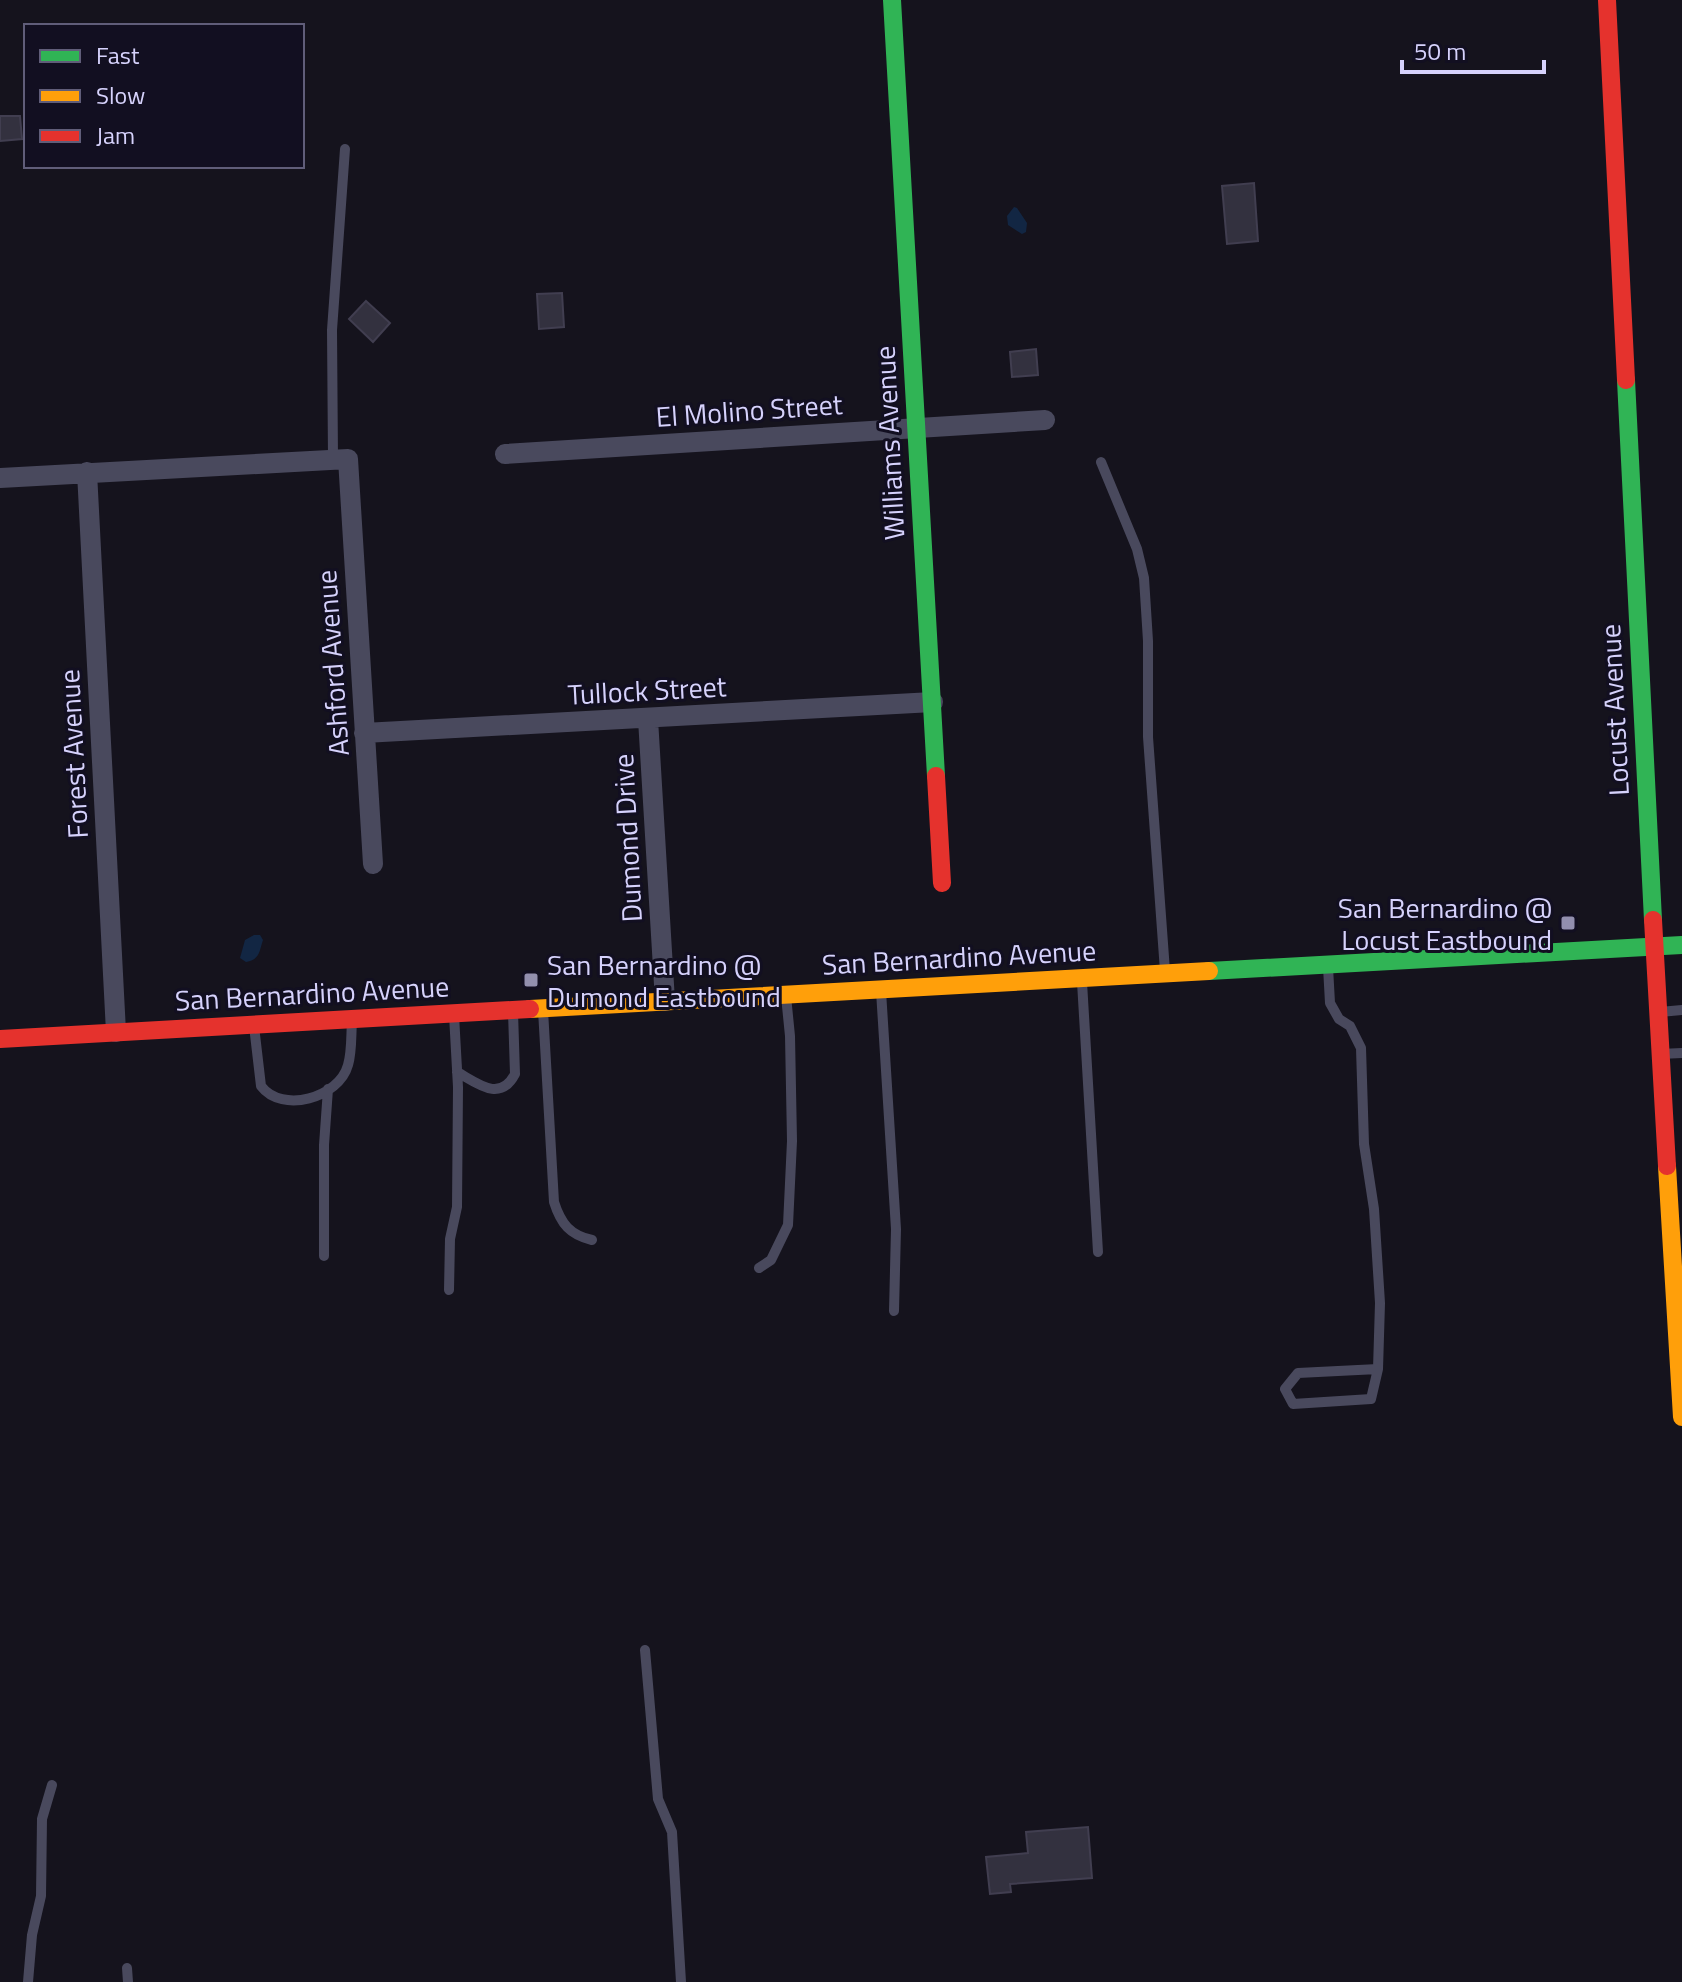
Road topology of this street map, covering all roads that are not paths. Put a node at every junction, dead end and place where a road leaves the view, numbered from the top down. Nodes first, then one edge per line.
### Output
1 (892, 0) edge
2 (1607, 0) edge
3 (345, 149) dead end
4 (1045, 420) dead end
5 (916, 428) junction
6 (505, 454) dead end
7 (341, 459) junction
8 (1101, 462) dead end
9 (87, 472) junction
10 (0, 478) edge
11 (933, 702) junction
12 (648, 719) junction
13 (364, 733) junction
14 (373, 864) dead end
15 (942, 883) dead end
16 (1682, 945) edge
17 (1654, 946) junction
18 (1328, 965) junction
19 (1165, 974) junction
20 (1082, 978) junction
21 (881, 989) junction
22 (786, 994) junction
23 (665, 1001) junction
24 (543, 1008) junction
25 (513, 1010) junction
26 (1682, 1010) edge
27 (1658, 1012) junction
28 (454, 1013) junction
29 (352, 1019) junction
30 (254, 1024) junction
31 (116, 1032) junction
32 (0, 1039) edge
33 (1682, 1053) edge
34 (1660, 1054) junction
35 (457, 1072) junction
36 (328, 1089) junction
37 (1674, 1159) edge
38 (592, 1240) dead end
39 (1098, 1252) dead end
40 (324, 1256) dead end
41 (759, 1268) dead end
42 (449, 1290) dead end
43 (894, 1311) dead end
44 (1378, 1369) junction
45 (1682, 1417) edge
46 (645, 1650) dead end
47 (52, 1785) dead end
48 (127, 1968) dead end
49 (28, 1982) edge
50 (128, 1982) edge
51 (681, 1982) edge

1 - 5 street, Williams Avenue
2 - 17 street, Locust Avenue
3 - 7 lane
4 - 5 street, El Molino Street
5 - 6 street, El Molino Street
5 - 11 street, Williams Avenue
7 - 9 street
7 - 13 street, Ashford Avenue
8 - 19 lane
9 - 10 street
9 - 31 street, Forest Avenue
11 - 12 street, Tullock Street
11 - 15 street, Williams Avenue
12 - 13 street, Tullock Street
12 - 23 street, Dumond Drive
13 - 14 street, Ashford Avenue
16 - 17 street, San Bernardino Avenue
17 - 18 street, San Bernardino Avenue
17 - 27 street, Locust Avenue
18 - 19 street, San Bernardino Avenue
18 - 44 lane
19 - 20 street, San Bernardino Avenue
20 - 21 street, San Bernardino Avenue
20 - 39 lane
21 - 22 street, San Bernardino Avenue
21 - 43 lane
22 - 23 street, San Bernardino Avenue
22 - 41 lane
23 - 24 street, San Bernardino Avenue
24 - 25 street, San Bernardino Avenue
24 - 38 lane
25 - 28 street, San Bernardino Avenue
25 - 35 lane
26 - 27 lane
27 - 34 street, Locust Avenue
28 - 29 street, San Bernardino Avenue
28 - 35 lane
29 - 30 street, San Bernardino Avenue
29 - 36 lane
30 - 31 street, San Bernardino Avenue
30 - 36 lane
31 - 32 street, San Bernardino Avenue
33 - 34 lane
34 - 37 street, Locust Avenue
35 - 42 lane
36 - 40 lane
37 - 45 street, Locust Avenue
44 - 44 lane
46 - 51 lane
47 - 49 lane
48 - 50 lane

